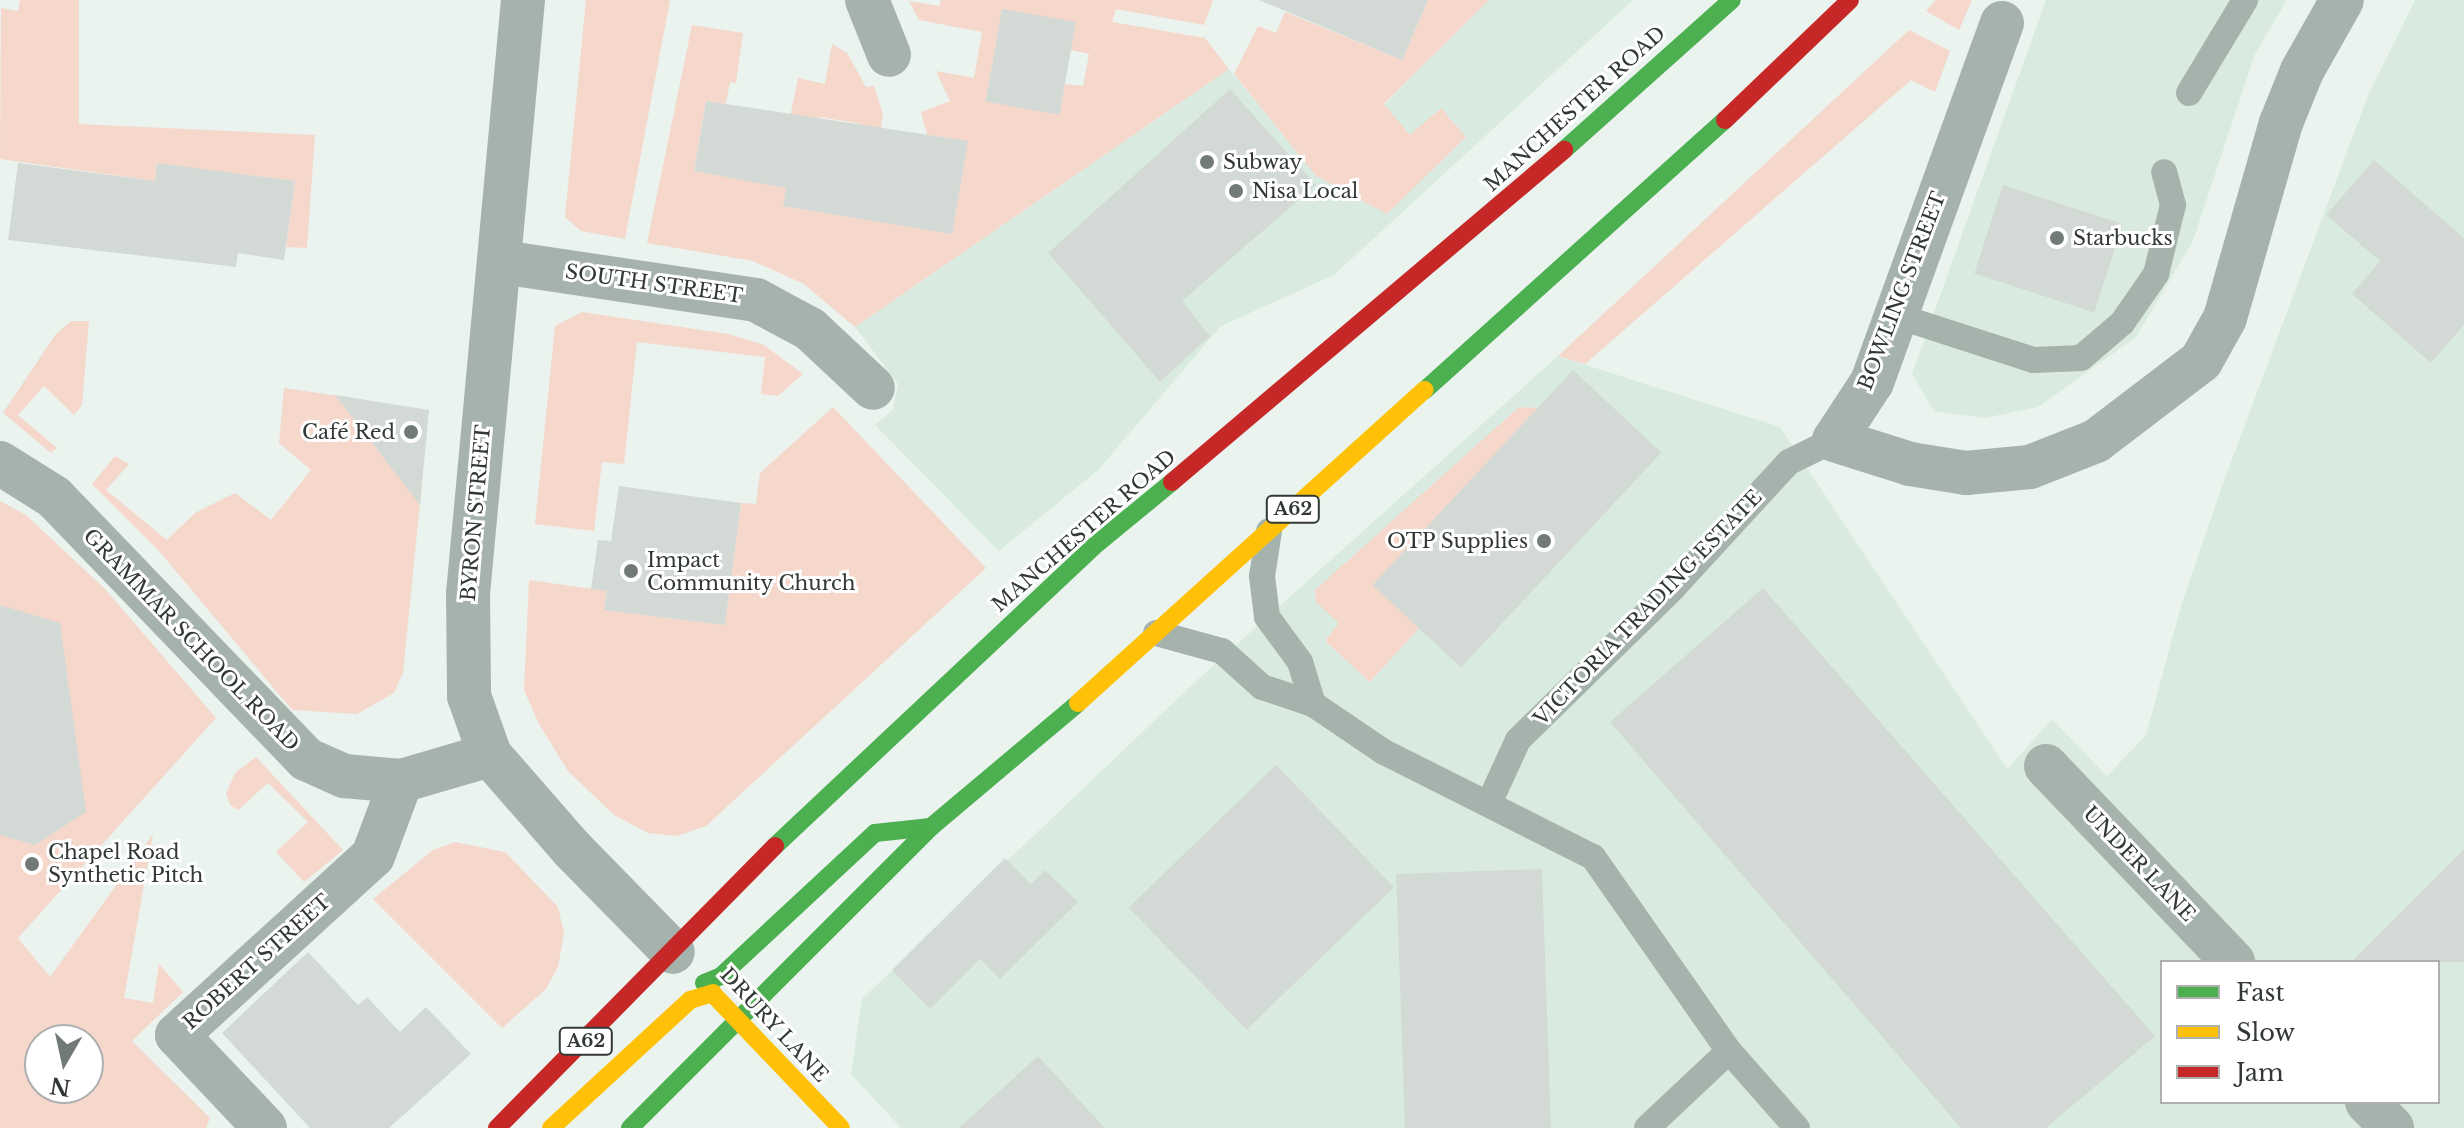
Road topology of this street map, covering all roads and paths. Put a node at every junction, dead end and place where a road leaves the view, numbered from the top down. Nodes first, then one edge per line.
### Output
1 (523, 0) edge
2 (867, 0) edge
3 (1732, 0) edge
4 (1850, 0) edge
5 (2245, 0) edge
6 (2342, 0) edge
7 (2002, 23) dead end
8 (889, 55) dead end
9 (2189, 93) dead end
10 (2164, 172) dead end
11 (502, 262) junction
12 (1894, 315) junction
13 (873, 388) dead end
14 (1834, 440) junction
15 (0, 463) edge
16 (1269, 531) junction
17 (1156, 633) junction
18 (1313, 704) junction
19 (490, 755) junction
20 (2046, 766) dead end
21 (401, 781) junction
22 (1490, 801) junction
23 (931, 827) junction
24 (2231, 960) edge
25 (694, 973) junction
26 (739, 1020) junction
27 (1729, 1051) junction
28 (2369, 1104) edge
29 (265, 1128) edge
30 (497, 1128) edge
31 (551, 1128) edge
32 (630, 1128) edge
33 (841, 1128) edge
34 (1647, 1128) edge
35 (1797, 1128) edge
36 (2392, 1128) edge

1 - 11 street, BYRON STREET
2 - 8 street
3 - 25 main road, MANCHESTER ROAD / A62
4 - 16 main road, A62
5 - 9 lane
6 - 14 street
7 - 12 street, BOWLING STREET
10 - 12 lane
11 - 13 street, SOUTH STREET
11 - 19 street, BYRON STREET
12 - 14 street, BOWLING STREET
14 - 22 lane, VICTORIA TRADING ESTATE
15 - 21 street, GRAMMAR SCHOOL ROAD
16 - 17 main road, A62
16 - 18 lane
17 - 18 lane
17 - 23 main road, A62
18 - 22 lane
19 - 21 street, GRAMMAR SCHOOL ROAD
19 - 25 street, BYRON STREET
20 - 24 street, UNDER LANE
21 - 29 street, ROBERT STREET
22 - 27 lane
23 - 25 main road, A62
23 - 26 main road, A62
25 - 26 main road, DRURY LANE
25 - 30 main road, MANCHESTER ROAD / A62
25 - 31 main road, A62
26 - 32 main road, A62
26 - 33 main road, DRURY LANE
27 - 34 lane
27 - 35 lane
28 - 36 street

